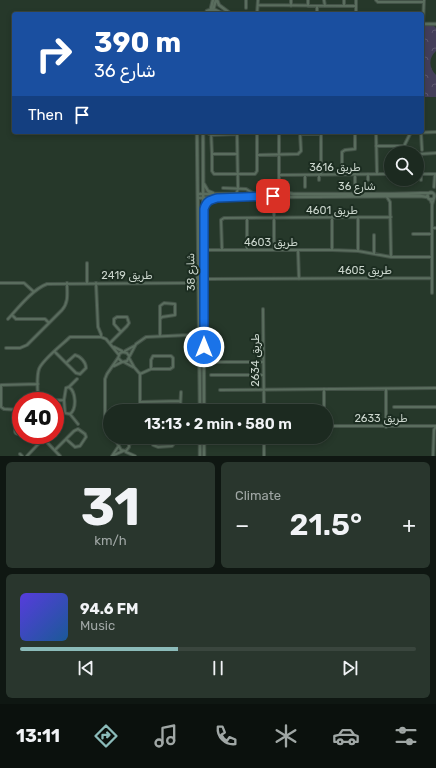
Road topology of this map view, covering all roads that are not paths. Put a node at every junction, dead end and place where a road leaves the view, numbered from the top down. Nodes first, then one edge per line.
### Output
1 (212, 0) edge
2 (217, 0) edge
3 (246, 0) edge
4 (258, 0) edge
5 (275, 0) edge
6 (291, 0) edge
7 (308, 0) edge
8 (324, 0) edge
9 (344, 0) edge
10 (356, 0) edge
11 (376, 0) edge
12 (424, 1) edge
13 (258, 5) junction
14 (275, 5) junction
15 (290, 6) junction
16 (308, 6) junction
17 (317, 6) junction
18 (325, 6) junction
19 (344, 6) junction
20 (356, 6) junction
21 (246, 8) dead end
22 (206, 12) edge
23 (212, 12) edge
24 (228, 12) edge
25 (258, 12) edge
26 (318, 12) edge
27 (356, 12) edge
28 (424, 12) edge
29 (424, 24) edge
30 (436, 24) edge
31 (436, 132) edge
32 (424, 133) edge
33 (197, 134) edge
34 (204, 134) edge
35 (211, 134) edge
36 (237, 134) edge
37 (257, 134) edge
38 (279, 134) edge
39 (300, 134) edge
40 (321, 134) edge
41 (355, 134) edge
42 (376, 134) edge
43 (410, 134) edge
44 (422, 134) edge
45 (376, 146) junction
46 (384, 146) edge
47 (404, 146) edge
48 (422, 146) edge
49 (436, 153) edge
50 (212, 154) junction
51 (237, 154) junction
52 (258, 154) junction
53 (279, 154) junction
54 (424, 154) edge
55 (237, 174) junction
56 (342, 174) junction
57 (355, 174) junction
58 (368, 174) junction
59 (377, 174) junction
60 (384, 174) edge
61 (424, 174) edge
62 (435, 174) edge
63 (279, 175) junction
64 (305, 175) junction
65 (320, 175) junction
66 (319, 180) dead end
67 (368, 180) dead end
68 (203, 181) junction
69 (279, 183) junction
70 (355, 185) dead end
71 (434, 186) dead end
72 (306, 187) dead end
73 (223, 188) dead end
74 (238, 189) junction
75 (277, 192) junction
76 (284, 192) junction
77 (430, 193) junction
78 (236, 194) junction
79 (435, 194) edge
80 (198, 196) junction
81 (204, 196) junction
82 (217, 196) junction
83 (255, 196) junction
84 (277, 196) junction
85 (283, 197) junction
86 (387, 197) junction
87 (394, 197) junction
88 (435, 197) edge
89 (429, 198) junction
90 (390, 202) junction
91 (432, 205) junction
92 (204, 209) junction
93 (332, 217) junction
94 (358, 217) junction
95 (391, 217) junction
96 (248, 218) junction
97 (274, 218) junction
98 (432, 228) junction
99 (436, 228) edge
100 (413, 234) dead end
101 (432, 234) junction
102 (374, 235) dead end
103 (210, 250) dead end
104 (222, 250) junction
105 (247, 250) junction
106 (274, 250) junction
107 (298, 250) junction
108 (332, 250) junction
109 (358, 250) junction
110 (374, 254) junction
111 (391, 257) junction
112 (432, 257) junction
113 (199, 259) junction
114 (87, 263) dead end
115 (432, 278) junction
116 (209, 279) dead end
117 (298, 279) junction
118 (0, 282) edge
119 (200, 282) junction
120 (67, 283) junction
121 (87, 283) junction
122 (96, 283) junction
123 (188, 283) junction
124 (432, 286) junction
125 (436, 286) edge
126 (199, 290) junction
127 (34, 292) junction
128 (432, 293) dead end
129 (204, 308) junction
130 (263, 309) dead end
131 (12, 314) junction
132 (8, 319) dead end
133 (160, 319) junction
134 (49, 323) junction
135 (199, 325) junction
136 (121, 332) junction
137 (189, 335) junction
138 (160, 336) junction
139 (200, 336) junction
140 (101, 337) junction
141 (110, 343) junction
142 (200, 345) junction
143 (113, 346) junction
144 (135, 346) junction
145 (6, 348) dead end
146 (55, 352) junction
147 (124, 352) junction
148 (119, 356) junction
149 (129, 357) junction
150 (204, 360) junction
151 (123, 362) junction
152 (211, 362) dead end
153 (263, 362) junction
154 (66, 363) junction
155 (113, 367) junction
156 (134, 368) junction
157 (151, 369) junction
158 (140, 374) junction
159 (211, 375) dead end
160 (263, 375) junction
161 (77, 379) dead end
162 (38, 384) junction
163 (69, 387) junction
164 (436, 388) edge
165 (263, 389) junction
166 (324, 389) junction
167 (386, 389) junction
168 (220, 390) dead end
169 (38, 392) edge
170 (181, 392) dead end
171 (64, 400) joint
172 (180, 401) joint
173 (140, 402) joint
174 (105, 404) edge
175 (200, 404) edge
176 (204, 404) edge
177 (264, 404) edge
178 (324, 404) edge
179 (394, 407) dead end
180 (436, 407) edge
181 (12, 410) edge
182 (70, 414) junction
183 (78, 424) dead end
184 (333, 426) edge
185 (436, 426) edge
186 (386, 427) junction
187 (66, 439) junction
188 (38, 444) edge
189 (48, 444) edge
190 (127, 444) edge
191 (130, 444) edge
192 (153, 444) edge
193 (174, 444) edge
194 (200, 444) edge
195 (204, 444) edge
196 (264, 444) edge
197 (118, 445) joint
198 (129, 447) junction
199 (55, 450) junction
200 (124, 451) junction
201 (27, 456) edge
202 (60, 456) edge
203 (113, 456) edge
204 (134, 456) edge
205 (198, 456) edge
206 (204, 456) edge
207 (264, 456) edge
208 (433, 456) edge

1 - 22 street
1 - 23 street
2 - 23 street
2 - 24 street
3 - 21 street
4 - 13 street
5 - 14 street
6 - 15 street
7 - 16 street
8 - 18 street
9 - 19 street
10 - 20 street
11 - 12 street
12 - 28 street
13 - 14 street
13 - 25 street
14 - 15 street
15 - 16 street
16 - 17 street
17 - 18 street
17 - 26 street
18 - 19 street
19 - 20 street
20 - 27 street
29 - 30 street
31 - 32 street
33 - 80 street, شارع 38
34 - 68 street, شارع 38
35 - 50 street
36 - 51 street
37 - 52 street
38 - 53 street
39 - 53 street
40 - 65 street
41 - 56 street
42 - 45 street
43 - 47 street
44 - 48 street
45 - 46 street
45 - 59 street
49 - 54 street
50 - 51 street
50 - 55 street
51 - 55 street
52 - 53 street
52 - 55 street
53 - 63 street
55 - 74 street
56 - 57 street, طريق 3616
56 - 65 street, طريق 3616
57 - 58 street, طريق 3616
57 - 70 street
58 - 59 street, طريق 3616
58 - 67 street
59 - 60 street, طريق 3616
61 - 62 street
62 - 71 street
63 - 64 street, طريق 3616
63 - 69 street
64 - 65 street, طريق 3616
64 - 72 street
65 - 66 street
68 - 81 street, شارع 38
68 - 82 street
69 - 75 street
69 - 76 street
73 - 74 street
74 - 78 street
74 - 83 street
75 - 76 street
75 - 83 street
75 - 84 street
76 - 77 street, شارع 36
76 - 85 street
77 - 79 street
77 - 89 street
78 - 82 street
78 - 83 street
79 - 88 street
80 - 81 street
80 - 113 street, شارع 38
81 - 82 street
81 - 92 street, شارع 38
82 - 83 street
82 - 92 street
83 - 84 street
83 - 97 street
84 - 85 street
85 - 86 street, شارع 36
86 - 87 street, شارع 36
86 - 90 street
87 - 89 street, شارع 36
87 - 90 street
88 - 89 street
88 - 91 street
89 - 91 street
90 - 95 street
91 - 98 street
92 - 129 street, شارع 38
93 - 94 street, طريق 4601
93 - 97 street, طريق 4601
93 - 108 street
94 - 95 street, طريق 4601
94 - 109 street
95 - 111 street
96 - 97 street, طريق 4601
96 - 104 street, طريق 4601
96 - 105 street
97 - 106 street
98 - 99 street
98 - 101 street
100 - 101 street
101 - 112 street
102 - 110 street
103 - 104 street, طريق 4603
104 - 105 street, طريق 4603
105 - 106 street, طريق 4603
106 - 107 street, طريق 4603
107 - 108 street, طريق 4603
107 - 117 street
108 - 109 street, طريق 4603
109 - 110 street, طريق 4603
110 - 111 street, طريق 4603
111 - 112 street, طريق 4603
112 - 115 street
113 - 119 street, شارع 38
113 - 123 street
114 - 121 street
115 - 117 street, طريق 4605
115 - 124 street
116 - 117 street, طريق 4605
118 - 127 street
119 - 123 street
119 - 126 street, شارع 38
119 - 129 street
120 - 121 street, طريق 2419
120 - 127 street, طريق 2419
120 - 134 street
121 - 122 street, طريق 2419
122 - 123 street, طريق 2419
122 - 140 street
123 - 126 street
124 - 125 street
124 - 128 street
126 - 135 street, شارع 38
127 - 131 street, طريق 2419
129 - 150 street, شارع 38
130 - 153 street, طريق 2634
131 - 132 street, طريق 2419
131 - 134 street
133 - 133 street
133 - 138 street
134 - 145 street
135 - 137 street
135 - 139 street, شارع 38
136 - 136 street
136 - 141 street
137 - 138 street
137 - 139 street
137 - 142 street
138 - 144 street
139 - 142 street, شارع 38
139 - 150 street
140 - 141 street
140 - 146 street
141 - 143 street
142 - 175 street, شارع 38
143 - 147 street
143 - 148 street
144 - 147 street
144 - 149 street
146 - 154 street
146 - 162 street
147 - 148 street
147 - 149 street
148 - 151 street
148 - 155 street
149 - 151 street
149 - 156 street
150 - 176 street, شارع 38
151 - 155 street
151 - 156 street
152 - 153 street
153 - 160 street, طريق 2634
154 - 154 street
155 - 174 street
156 - 158 street
157 - 157 street
157 - 158 street
158 - 173 street
159 - 160 street
160 - 165 street, طريق 2634
161 - 163 street
162 - 169 street
162 - 181 street
163 - 171 street
163 - 182 street
164 - 167 street
165 - 166 street
165 - 168 street
165 - 177 street, طريق 2634
166 - 167 street
166 - 178 street
167 - 186 street
170 - 172 street
171 - 182 street
172 - 173 street
179 - 180 street
182 - 183 street
184 - 186 street, طريق 2633
185 - 186 street, طريق 2633
185 - 208 street, طريق 2633
187 - 187 street
187 - 199 street
188 - 201 street
189 - 199 street
190 - 198 street
191 - 198 street
192 - 193 street
194 - 205 street
195 - 206 street
196 - 207 street
197 - 200 street
197 - 203 street
198 - 200 street
198 - 204 street
199 - 202 street
200 - 203 street
200 - 204 street

